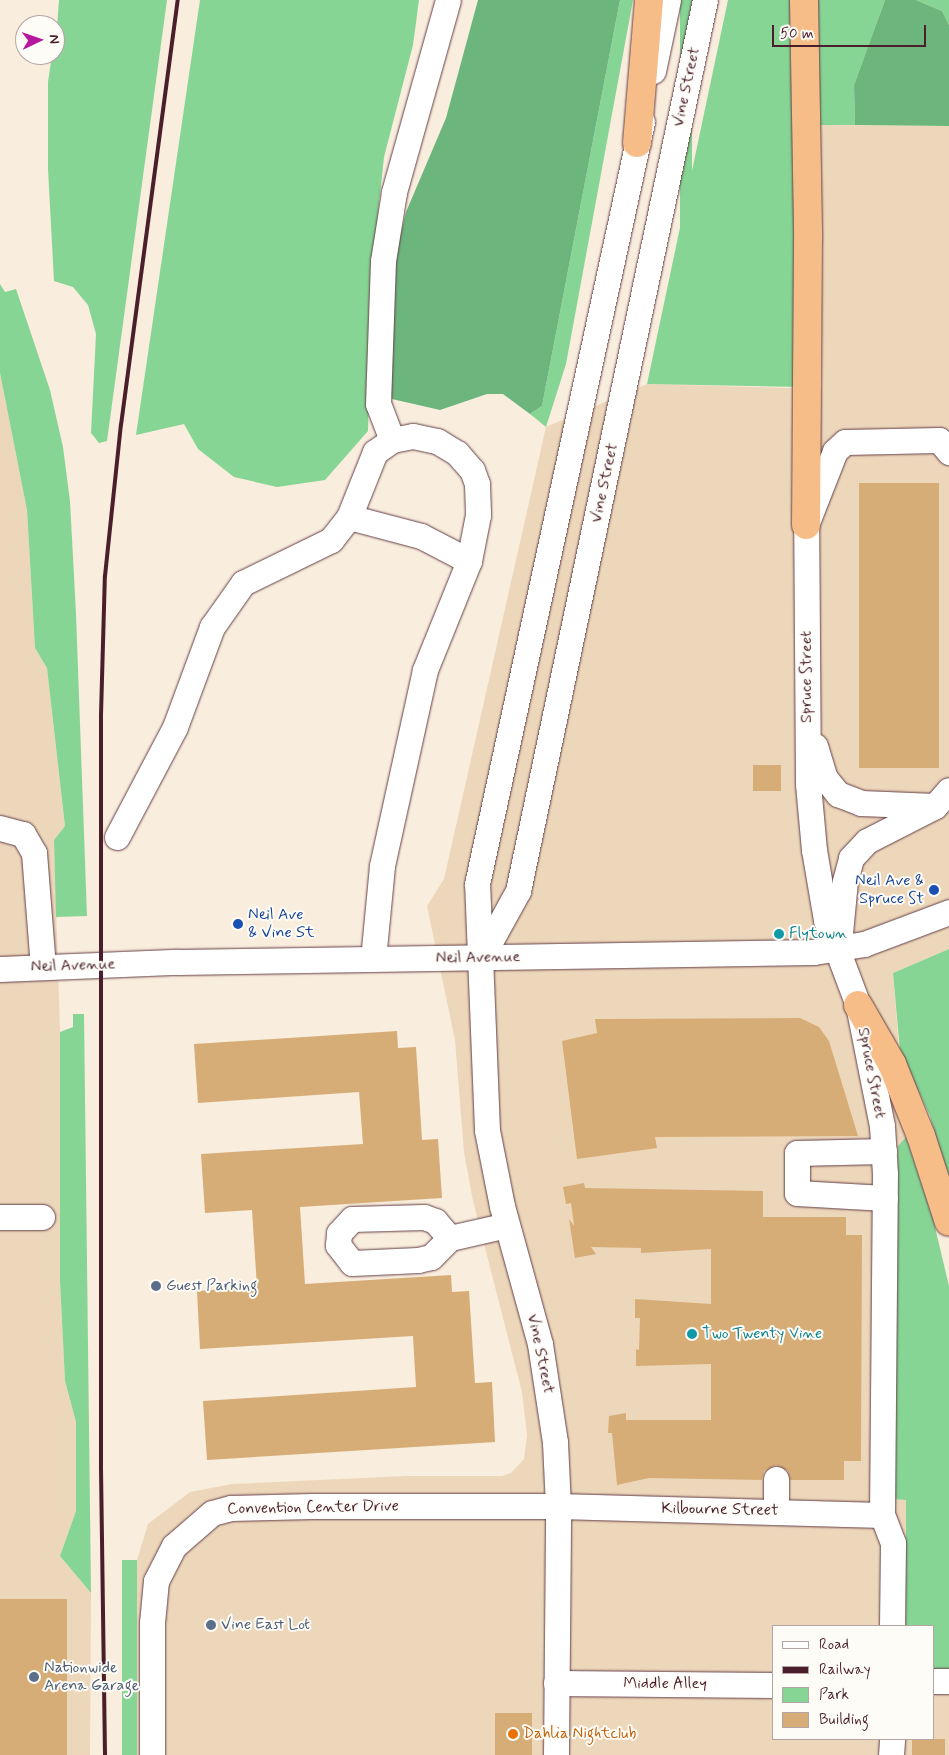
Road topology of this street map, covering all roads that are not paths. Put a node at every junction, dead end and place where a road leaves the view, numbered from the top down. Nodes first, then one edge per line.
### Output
1 (448, 0) edge
2 (649, 0) edge
3 (668, 0) edge
4 (706, 0) edge
5 (804, 0) edge
6 (637, 144) junction
7 (392, 440) junction
8 (949, 452) edge
9 (349, 517) junction
10 (806, 525) junction
11 (469, 561) junction
12 (807, 719) junction
13 (942, 798) edge
14 (0, 828) edge
15 (117, 836) dead end
16 (949, 912) edge
17 (838, 948) junction
18 (481, 958) junction
19 (373, 959) junction
20 (43, 967) junction
21 (0, 969) edge
22 (858, 1005) junction
23 (884, 1151) junction
24 (885, 1198) junction
25 (0, 1217) edge
26 (42, 1217) dead end
27 (949, 1222) edge
28 (507, 1226) junction
29 (450, 1238) dead end
30 (776, 1480) dead end
31 (558, 1506) junction
32 (776, 1511) junction
33 (882, 1515) junction
34 (892, 1625) edge
35 (934, 1681) edge
36 (949, 1681) edge
37 (556, 1683) junction
38 (772, 1685) edge
39 (892, 1740) edge
40 (152, 1755) edge
41 (556, 1755) edge
42 (892, 1755) edge

1 - 7 street
2 - 6 highway
3 - 6 street, Vine Street
4 - 18 street, Vine Street
5 - 10 highway
6 - 18 street, Vine Street
7 - 9 street
7 - 11 street
8 - 10 street
9 - 11 street
9 - 15 street
10 - 12 street, Spruce Street
11 - 19 street
12 - 13 street
12 - 17 street, Spruce Street
13 - 17 street
14 - 20 street
16 - 17 street, Neil Avenue
17 - 18 street, Neil Avenue
17 - 22 street, Spruce Street
18 - 19 street, Neil Avenue
18 - 28 street, Vine Street
19 - 20 street, Neil Avenue
20 - 21 street, Neil Avenue
22 - 23 street, Spruce Street
22 - 27 highway
23 - 24 street, Spruce Street
23 - 24 street
24 - 33 street, Spruce Street
25 - 26 street
28 - 29 street
28 - 31 street, Vine Street
30 - 32 street
31 - 32 street, Kilbourne Street
31 - 37 street, Vine Street
31 - 40 street, Convention Center Drive
32 - 33 street, Kilbourne Street
33 - 34 street, Spruce Street
35 - 36 street
37 - 38 street, Middle Alley
37 - 41 street, Vine Street
39 - 42 street

